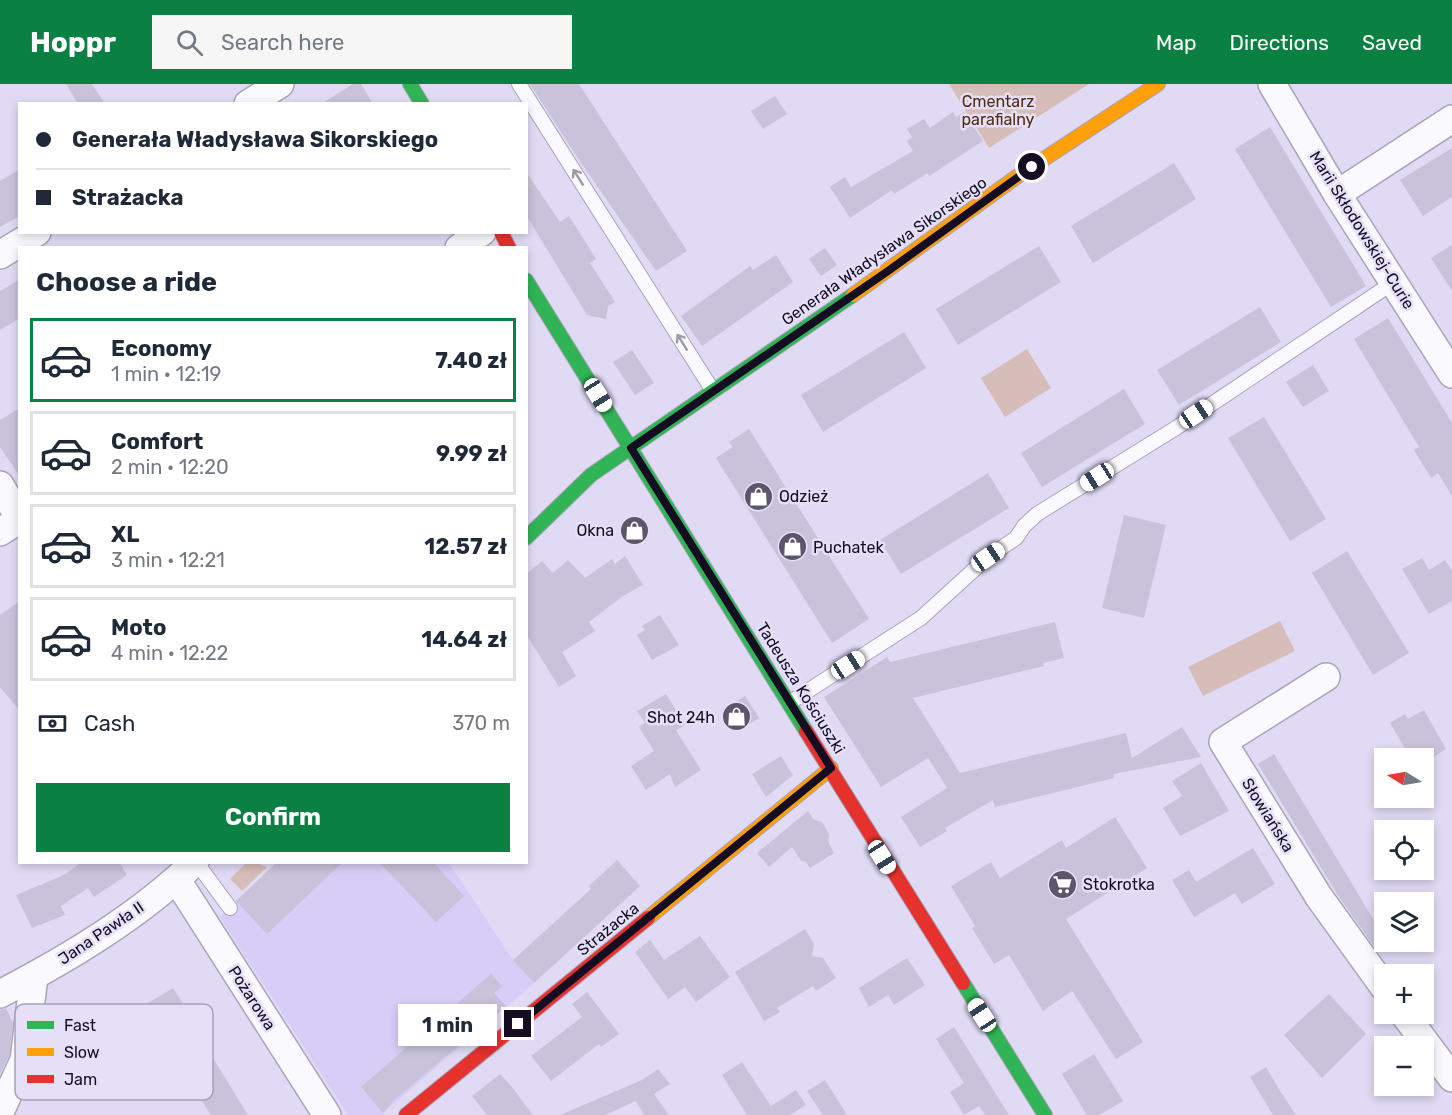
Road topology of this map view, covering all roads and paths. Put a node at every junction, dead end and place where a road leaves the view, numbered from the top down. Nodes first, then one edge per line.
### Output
1 (280, 84) edge
2 (410, 84) edge
3 (519, 84) edge
4 (1158, 84) edge
5 (1272, 84) edge
6 (251, 102) edge
7 (421, 102) edge
8 (1452, 119) edge
9 (1337, 194) junction
10 (34, 234) edge
11 (479, 234) edge
12 (462, 246) edge
13 (0, 255) edge
14 (1394, 282) junction
15 (528, 283) edge
16 (1452, 374) edge
17 (713, 391) junction
18 (631, 448) junction
19 (0, 485) edge
20 (18, 516) edge
21 (18, 520) edge
22 (0, 532) edge
23 (528, 535) edge
24 (1326, 677) dead end
25 (789, 703) junction
26 (831, 768) junction
27 (189, 868) edge
28 (230, 908) dead end
29 (1374, 973) edge
30 (34, 976) junction
31 (0, 994) edge
32 (31, 1004) edge
33 (1412, 1024) edge
34 (1452, 1078) edge
35 (15, 1080) edge
36 (0, 1112) edge
37 (327, 1115) edge
38 (406, 1115) edge
39 (1045, 1115) edge

1 - 6 street
2 - 7 street
17 -> 3 lane
4 - 17 street, Generała Władysława Sikorskiego
5 - 9 street, Marii Skłodowskiej-Curie
8 - 9 street
9 - 14 street, Marii Skłodowskiej-Curie
10 - 13 street
11 - 12 street
14 - 16 street, Marii Skłodowskiej-Curie
14 - 25 lane
15 - 18 street, Tadeusza Kościuszki
17 - 18 street, Generała Władysława Sikorskiego
18 - 23 street
18 - 25 street, Tadeusza Kościuszki
19 - 20 street
21 - 22 street
24 - 29 street, Słowiańska
25 - 26 street, Tadeusza Kościuszki
26 - 38 street, Strażacka
26 - 39 street, Tadeusza Kościuszki
27 - 28 lane
27 - 30 street, Jana Pawła II
27 - 37 street, Pożarowa
30 - 31 street, Jana Pawła II
30 - 32 street
33 - 34 street
35 - 36 street

